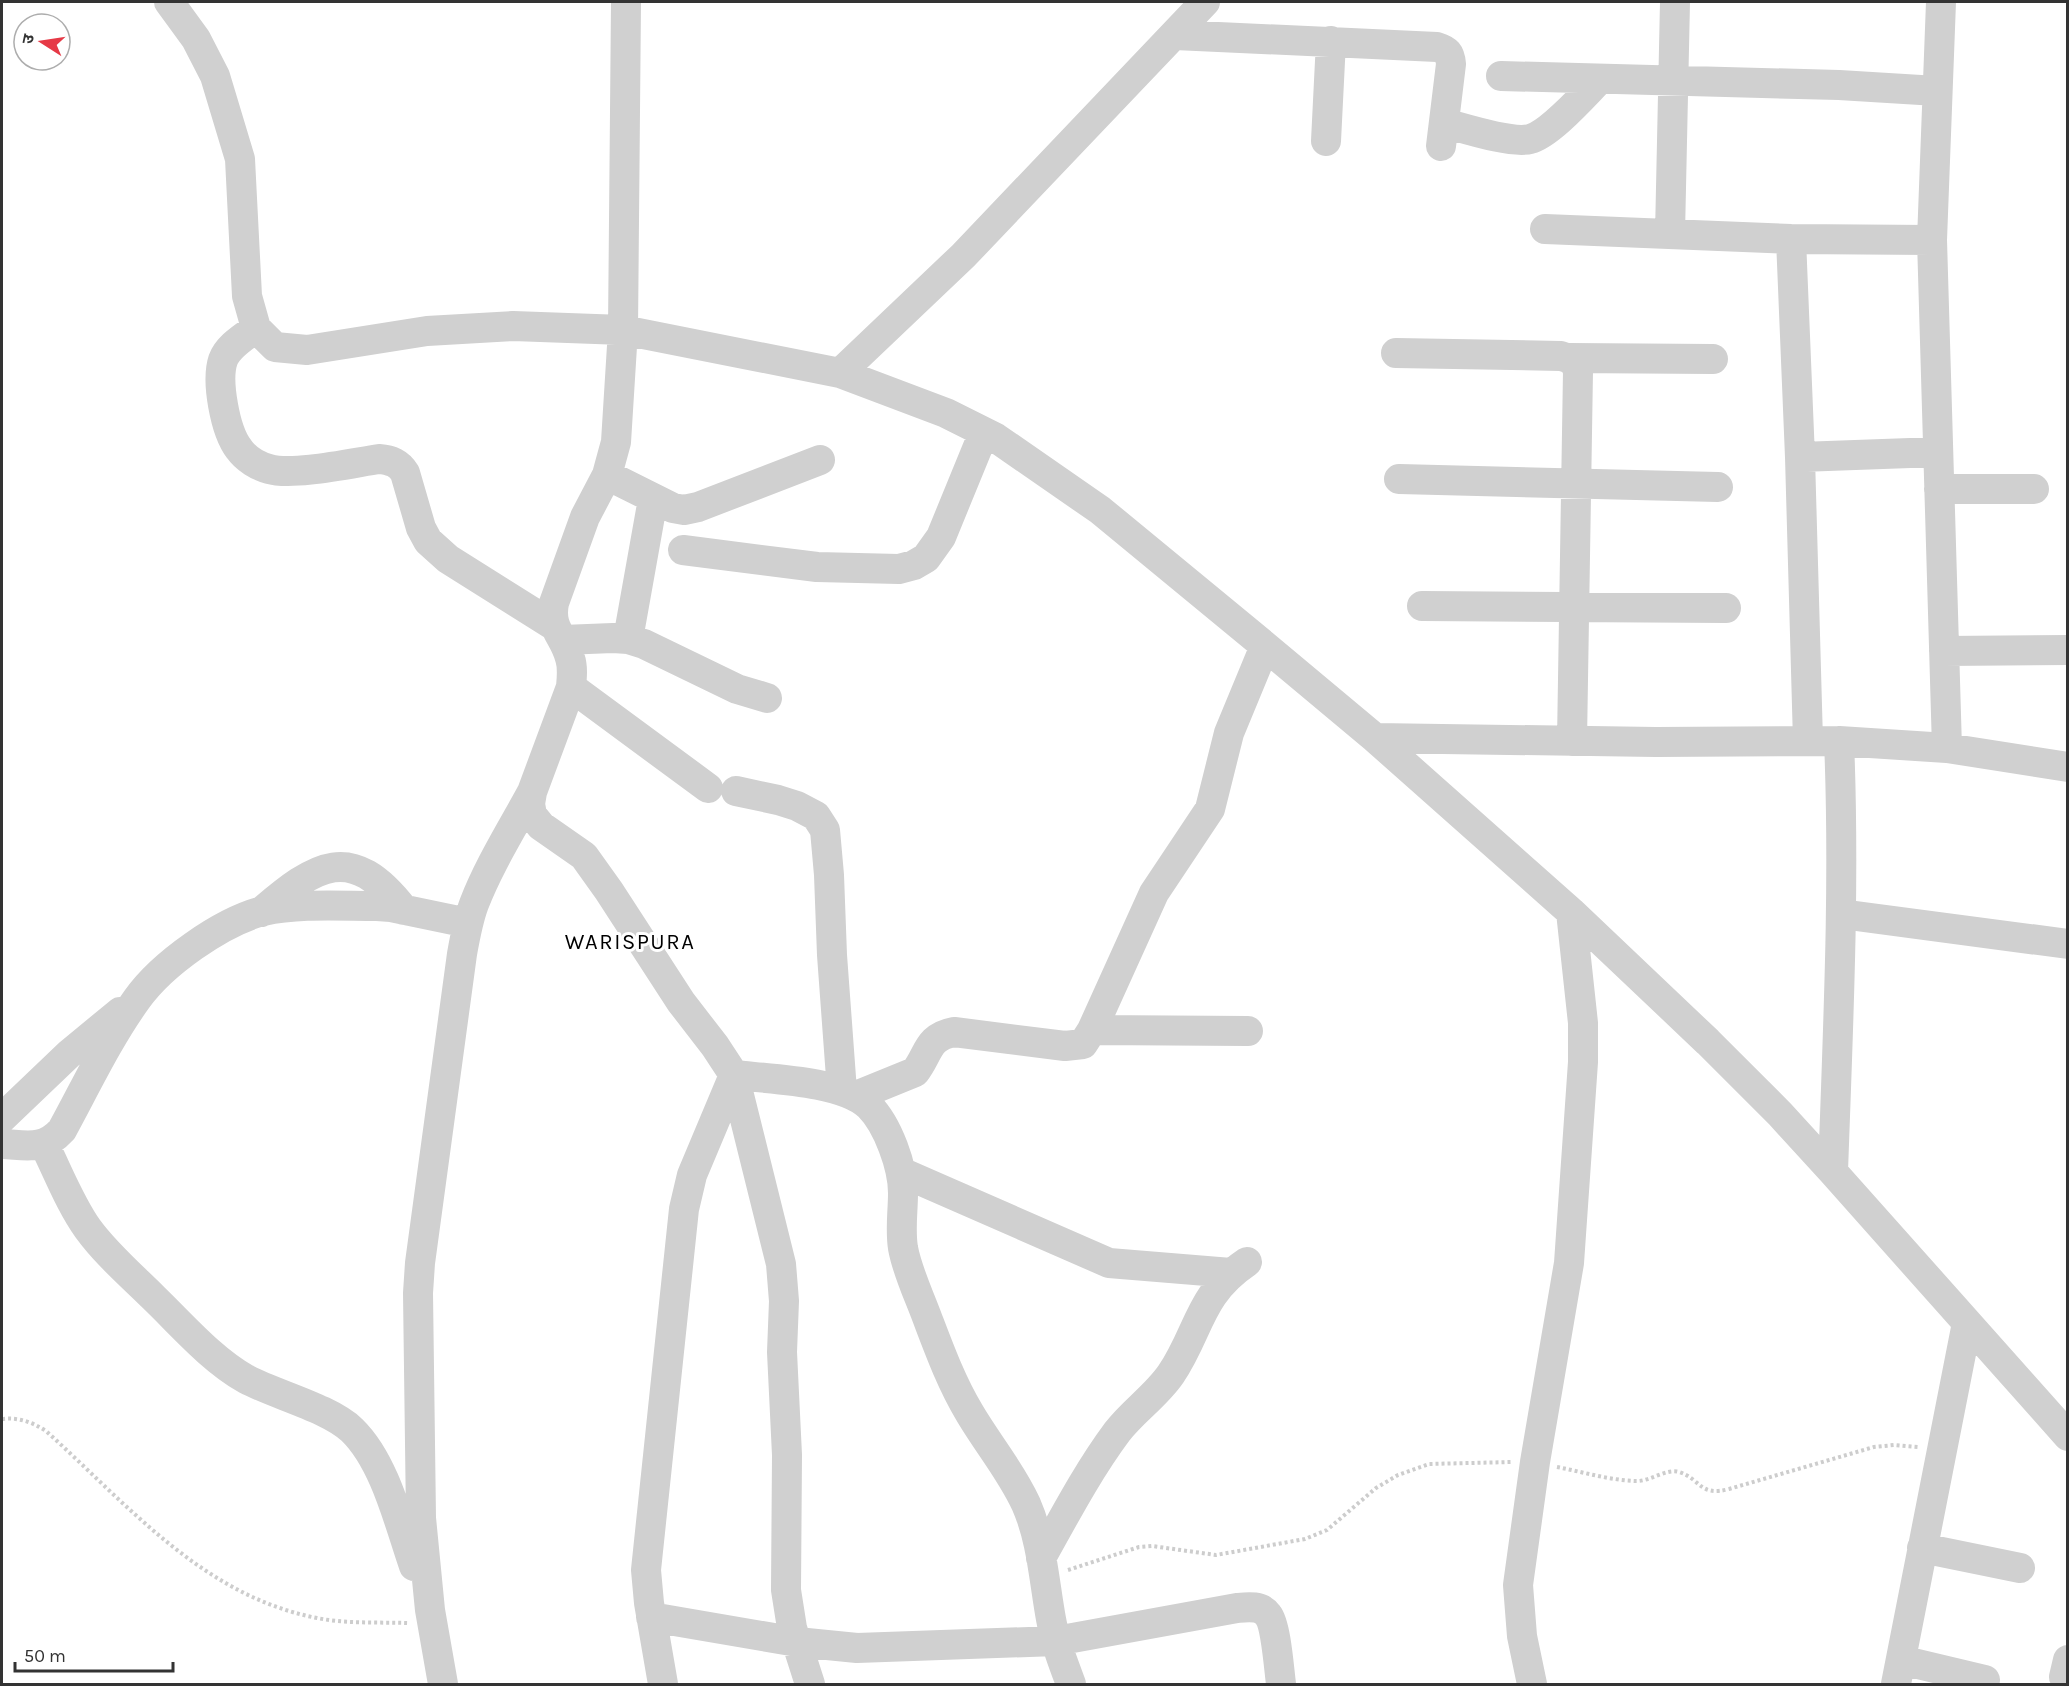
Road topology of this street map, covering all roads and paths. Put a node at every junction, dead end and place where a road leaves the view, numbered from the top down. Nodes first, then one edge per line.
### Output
1 (169, 2) edge
2 (626, 2) edge
3 (1205, 2) edge
4 (1675, 2) edge
5 (1941, 2) edge
6 (1175, 34) junction
7 (1331, 41) junction
8 (1501, 76) dead end
9 (1600, 80) junction
10 (1672, 82) junction
11 (1936, 91) junction
12 (1326, 141) dead end
13 (1545, 229) dead end
14 (1670, 234) junction
15 (1791, 239) junction
16 (1932, 240) junction
17 (255, 328) junction
18 (623, 330) junction
19 (1396, 353) dead end
20 (1569, 358) junction
21 (1713, 359) dead end
22 (840, 373) junction
23 (984, 432) junction
24 (1938, 452) junction
25 (1800, 457) junction
26 (820, 460) dead end
27 (607, 475) junction
28 (1399, 479) dead end
29 (1576, 483) junction
30 (1718, 487) dead end
31 (1939, 489) junction
32 (2034, 489) dead end
33 (653, 499) junction
34 (683, 550) dead end
35 (1422, 606) dead end
36 (1575, 607) junction
37 (1726, 609) dead end
38 (558, 632) junction
39 (628, 639) junction
40 (1265, 646) junction
41 (2067, 650) edge
42 (1944, 651) junction
43 (571, 687) junction
44 (767, 698) dead end
45 (1375, 738) junction
46 (1572, 741) junction
47 (1808, 741) junction
48 (1839, 741) junction
49 (1947, 748) junction
50 (2067, 766) edge
51 (532, 792) junction
52 (404, 910) junction
53 (261, 912) junction
54 (1571, 912) junction
55 (1841, 914) junction
56 (468, 923) junction
57 (2067, 945) edge
58 (138, 996) junction
59 (1092, 1030) junction
60 (1248, 1031) dead end
61 (734, 1075) junction
62 (849, 1093) junction
63 (2, 1118) edge
64 (2, 1144) edge
65 (45, 1144) junction
66 (901, 1172) junction
67 (1833, 1172) junction
68 (1967, 1323) junction
69 (2, 1419) edge
70 (2067, 1436) edge
71 (1942, 1450) junction
72 (1535, 1462) junction
73 (1922, 1548) junction
74 (1042, 1568) junction
75 (2020, 1568) dead end
76 (431, 1617) junction
77 (651, 1617) junction
78 (1056, 1641) junction
79 (797, 1642) junction
80 (2067, 1660) edge
81 (1898, 1672) edge
82 (1985, 1680) dead end
83 (443, 1684) edge
84 (663, 1684) edge
85 (810, 1684) edge
86 (1071, 1684) edge
87 (1281, 1684) edge
88 (1532, 1684) edge
89 (2067, 1684) edge

1 - 17 street
2 - 18 street
3 - 6 street
4 - 10 street
5 - 11 street
6 - 7 street
6 - 22 street
7 - 9 street
7 - 12 street
8 - 9 street
9 - 10 street
10 - 11 street
10 - 14 street
11 - 16 street
13 - 14 street
14 - 15 street
15 - 16 street
15 - 25 street
16 - 24 street
17 - 18 street
17 - 38 street
18 - 22 street
18 - 27 street
19 - 20 street
20 - 21 street
20 - 29 street
22 - 23 street
23 - 34 street
23 - 40 street
24 - 25 street
24 - 31 street
25 - 47 street
26 - 33 street
27 - 33 street
27 - 38 street
28 - 29 street
29 - 30 street
29 - 36 street
31 - 32 street
31 - 42 street
33 - 39 street
35 - 36 street
36 - 37 street
36 - 46 street
38 - 39 street
38 - 43 street
39 - 44 street
40 - 45 street
40 - 59 street
41 - 42 street
42 - 49 street
43 - 51 street
43 - 62 street
45 - 46 street
45 - 54 street
46 - 47 street
47 - 48 street
48 - 49 street
48 - 55 street
49 - 50 street
51 - 56 street
51 - 61 street
52 - 53 street
52 - 53 street
52 - 56 street
53 - 58 street
54 - 67 street
54 - 72 street
55 - 57 street
55 - 67 street
56 - 76 street
58 - 63 street
58 - 65 street
59 - 60 street
59 - 62 street
61 - 62 street
61 - 77 street
61 - 79 street
62 - 66 street
64 - 65 street
65 - 76 street
66 - 74 street
66 - 74 street
67 - 68 street
68 - 70 street
68 - 71 street
69 - 76 path
71 - 72 path
71 - 73 street
72 - 74 path
72 - 88 street
73 - 75 street
73 - 81 street
74 - 78 street
76 - 83 street
77 - 79 street
77 - 84 street
78 - 79 street
78 - 86 street
78 - 87 street
79 - 85 street
80 - 89 street
81 - 82 street

